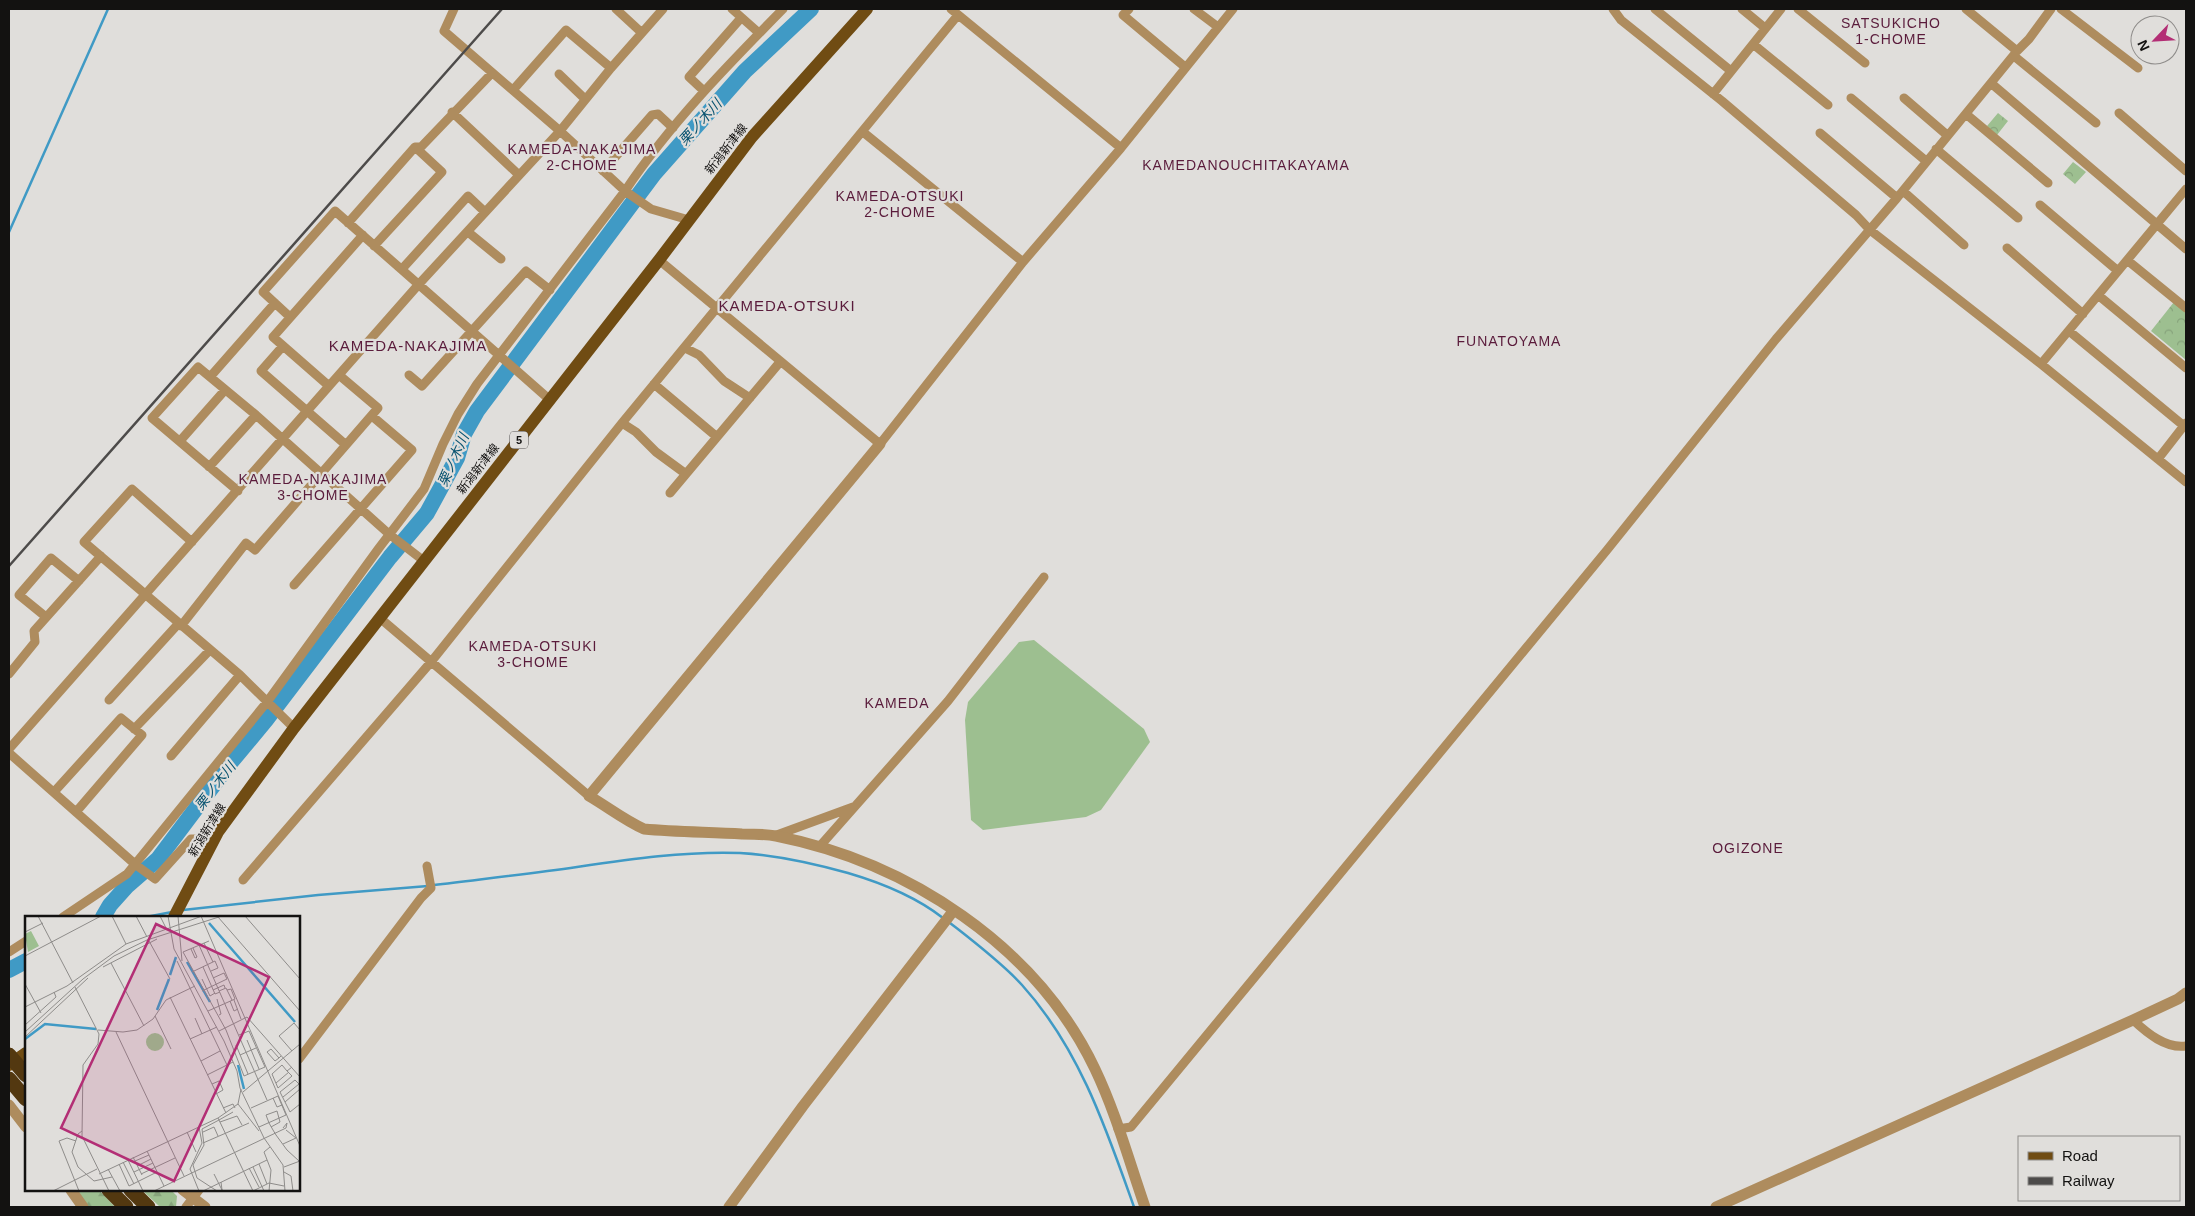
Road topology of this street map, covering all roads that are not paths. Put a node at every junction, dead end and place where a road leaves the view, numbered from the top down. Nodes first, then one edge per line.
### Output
1 (454, 9) edge
2 (616, 9) edge
3 (663, 9) edge
4 (784, 9) edge
5 (867, 9) edge
6 (1129, 9) edge
7 (1194, 9) edge
8 (1233, 9) edge
9 (1613, 9) edge
10 (1656, 9) edge
11 (1742, 9) edge
12 (1780, 9) edge
13 (1798, 9) edge
14 (1966, 9) edge
15 (2051, 9) edge
16 (2061, 9) edge
17 (954, 12) edge
18 (739, 13) edge
19 (1218, 27) junction
20 (1765, 28) junction
21 (642, 33) junction
22 (759, 33) junction
23 (1753, 44) junction
24 (2015, 54) junction
25 (1865, 63) dead end
26 (1185, 66) junction
27 (610, 68) junction
28 (2138, 68) dead end
29 (1732, 71) junction
30 (492, 73) junction
31 (559, 74) dead end
32 (1992, 84) junction
33 (513, 90) junction
34 (704, 91) junction
35 (1713, 94) junction
36 (1851, 98) dead end
37 (1904, 98) dead end
38 (585, 99) junction
39 (1828, 106) dead end
40 (452, 112) junction
41 (1966, 114) junction
42 (2119, 114) dead end
43 (2096, 123) dead end
44 (673, 128) junction
45 (560, 131) junction
46 (863, 132) junction
47 (1820, 133) dead end
48 (1947, 136) junction
49 (415, 147) junction
50 (1121, 148) junction
51 (1936, 149) junction
52 (1926, 161) junction
53 (602, 171) junction
54 (2186, 171) edge
55 (519, 175) junction
56 (2048, 184) dead end
57 (2186, 190) edge
58 (625, 191) junction
59 (1900, 194) junction
60 (2040, 205) dead end
61 (485, 212) junction
62 (2018, 218) dead end
63 (689, 220) junction
64 (348, 223) junction
65 (2156, 224) junction
66 (1870, 230) junction
67 (468, 232) junction
68 (363, 235) junction
69 (374, 246) junction
70 (1964, 246) dead end
71 (2007, 248) dead end
72 (2186, 249) edge
73 (501, 259) dead end
74 (660, 260) junction
75 (2127, 260) junction
76 (1023, 262) junction
77 (402, 269) junction
78 (2118, 271) junction
79 (419, 284) junction
80 (550, 290) junction
81 (2098, 295) junction
82 (275, 303) junction
83 (2186, 308) edge
84 (717, 309) junction
85 (2083, 314) junction
86 (290, 317) junction
87 (472, 330) junction
88 (2068, 331) junction
89 (283, 346) junction
90 (685, 348) junction
91 (500, 355) junction
92 (780, 362) junction
93 (2041, 364) junction
94 (2186, 368) edge
95 (339, 375) junction
96 (409, 375) dead end
97 (210, 377) junction
98 (654, 384) junction
99 (329, 386) junction
100 (225, 390) junction
101 (750, 398) junction
102 (550, 400) junction
103 (307, 410) junction
104 (256, 415) junction
105 (372, 416) junction
106 (622, 423) junction
107 (2185, 425) edge
108 (717, 437) junction
109 (283, 440) junction
110 (180, 441) junction
111 (880, 444) junction
112 (346, 445) junction
113 (2158, 459) junction
114 (209, 467) junction
115 (321, 474) junction
116 (686, 474) junction
117 (2186, 482) edge
118 (238, 491) junction
119 (670, 493) dead end
120 (360, 508) junction
121 (389, 534) junction
122 (192, 542) junction
123 (101, 556) junction
124 (424, 560) junction
125 (1044, 577) dead end
126 (79, 580) junction
127 (294, 585) dead end
128 (146, 595) junction
129 (46, 617) junction
130 (381, 618) junction
131 (180, 624) junction
132 (210, 650) junction
133 (431, 662) junction
134 (9, 674) edge
135 (240, 675) junction
136 (109, 700) dead end
137 (267, 702) junction
138 (294, 728) junction
139 (134, 729) junction
140 (9, 751) edge
141 (171, 756) dead end
142 (54, 792) junction
143 (589, 796) junction
144 (856, 806) junction
145 (76, 812) junction
146 (774, 836) junction
147 (215, 839) junction
148 (820, 846) junction
149 (136, 865) junction
150 (427, 866) dead end
151 (243, 880) dead end
152 (953, 912) junction
153 (65, 916) edge
154 (175, 916) edge
155 (25, 941) edge
156 (9, 952) edge
157 (2186, 993) edge
158 (2133, 1020) junction
159 (2186, 1046) edge
160 (25, 1054) edge
161 (9, 1055) edge
162 (300, 1058) edge
163 (9, 1065) edge
164 (25, 1074) edge
165 (9, 1079) edge
166 (25, 1098) edge
167 (9, 1105) edge
168 (25, 1126) edge
169 (1118, 1129) junction
170 (72, 1191) edge
171 (110, 1191) edge
172 (132, 1191) edge
173 (193, 1198) edge
174 (83, 1207) edge
175 (126, 1207) edge
176 (148, 1207) edge
177 (205, 1207) edge
178 (729, 1207) edge
179 (1146, 1207) edge
180 (1716, 1207) edge

1 - 30 street
2 - 21 street
3 - 21 street
4 - 22 street
5 - 63 main road, 新潟新津線 / 5
6 - 26 street
7 - 19 street
8 - 19 street
9 - 35 street
10 - 29 street
11 - 20 street
12 - 20 street
13 - 25 street
14 - 24 street
15 - 24 street
16 - 28 street
17 - 46 street
17 - 50 street
18 - 22 street
18 - 34 street
19 - 26 street
20 - 23 street
21 - 27 street
22 - 34 street
23 - 29 street
23 - 39 street
24 - 32 street
24 - 43 street
26 - 50 street
27 - 33 street
27 - 38 street
29 - 35 street
30 - 33 street
30 - 40 street
31 - 38 street
32 - 41 street
32 - 65 street
33 - 45 street
34 - 44 street
35 - 66 street
36 - 52 street
37 - 48 street
38 - 45 street
40 - 49 street
40 - 55 street
41 - 48 street
41 - 56 street
42 - 54 street
44 - 53 street
44 - 58 street
45 - 53 street
45 - 55 street
46 - 76 street
46 - 84 street
47 - 59 street
48 - 51 street
49 - 64 street
49 - 69 street
50 - 76 street
51 - 52 street
51 - 62 street
52 - 59 street
53 - 58 street
55 - 61 street
57 - 65 street
58 - 63 street
58 - 80 street
59 - 66 street
59 - 70 street
60 - 78 street
61 - 67 street
61 - 77 street
63 - 74 main road, 新潟新津線 / 5
64 - 68 street
64 - 82 street
65 - 72 street
65 - 75 street
66 - 93 street
66 - 169 street
67 - 73 street
67 - 79 street
68 - 69 street
68 - 86 street
69 - 77 street
71 - 85 street
74 - 84 street
74 - 102 main road, 新潟新津線 / 5
75 - 78 street
75 - 83 street
76 - 111 street
77 - 79 street
78 - 81 street
79 - 87 street
79 - 95 street
80 - 87 street
80 - 91 street
81 - 85 street
81 - 94 street
82 - 86 street
82 - 97 street
84 - 90 street
84 - 92 street
85 - 88 street
86 - 89 street
87 - 91 street
87 - 96 street
88 - 93 street
88 - 107 street
89 - 99 street
89 - 103 street
90 - 98 street
90 - 101 street
91 - 102 street
91 - 121 street
92 - 101 street
92 - 111 street
93 - 113 street
95 - 99 street
95 - 105 street
97 - 100 street
97 - 110 street
98 - 106 street
98 - 108 street
99 - 103 street
100 - 104 street
100 - 110 street
101 - 108 street
102 - 124 main road, 新潟新津線 / 5
103 - 109 street
103 - 112 street
104 - 109 street
104 - 114 street
105 - 112 street
105 - 120 street
106 - 116 street
106 - 133 street
107 - 113 street
108 - 116 street
109 - 115 street
109 - 118 street
110 - 114 street
111 - 143 street
112 - 115 street
113 - 117 street
114 - 118 street
115 - 120 street
115 - 131 street
116 - 119 street
118 - 122 street
120 - 121 street
120 - 127 street
121 - 124 street
121 - 137 street
122 - 123 street
122 - 128 street
123 - 126 street
123 - 128 street
124 - 130 main road, 新潟新津線 / 5
125 - 144 street
126 - 129 street
126 - 129 street
128 - 131 street
128 - 140 street
129 - 134 street
130 - 133 street
130 - 138 main road, 新潟新津線 / 5
131 - 132 street
131 - 136 street
132 - 135 street
132 - 139 street
133 - 143 street
133 - 151 street
135 - 137 street
135 - 141 street
137 - 138 street
137 - 149 street
138 - 147 main road, 新潟新津線 / 5
139 - 142 street
139 - 145 street
140 - 142 street
142 - 145 street
143 - 146 street
144 - 146 street
144 - 148 street
145 - 149 street
146 - 148 street
147 - 149 street
147 - 154 main road, 新潟新津線 / 5
148 - 152 street
149 - 153 street
150 - 162 street
152 - 169 street
152 - 178 street
155 - 156 street
157 - 158 street
158 - 159 street
158 - 180 street
160 - 163 main road
161 - 164 highway, bridge
165 - 166 highway
167 - 168 street
169 - 179 street
170 - 174 street
171 - 175 highway
172 - 176 highway
173 - 177 street

